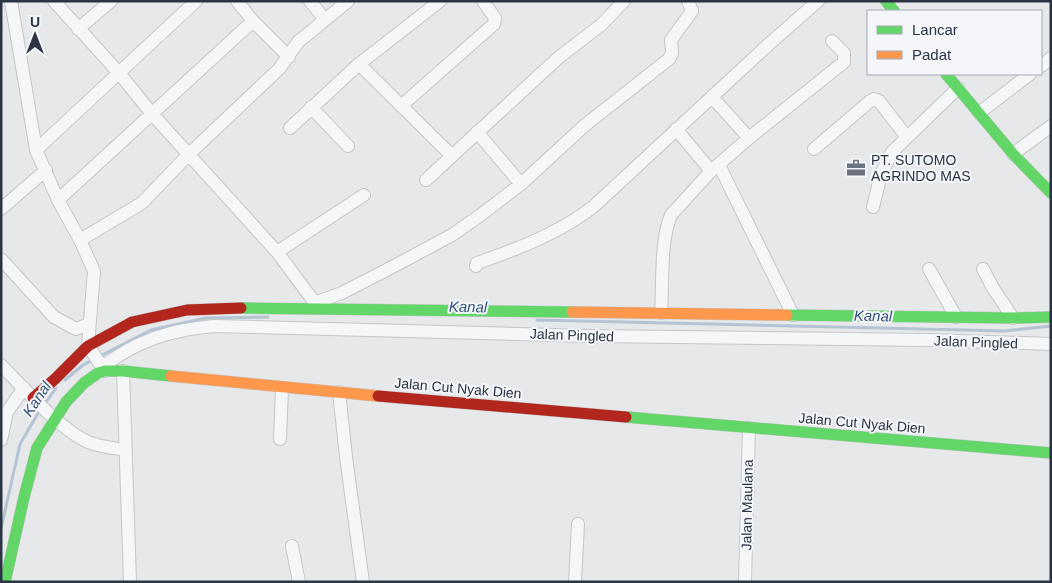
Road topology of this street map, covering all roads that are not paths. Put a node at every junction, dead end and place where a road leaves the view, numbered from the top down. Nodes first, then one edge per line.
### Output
1 (11, 1) edge
2 (54, 1) edge
3 (111, 1) edge
4 (196, 1) edge
5 (237, 1) edge
6 (310, 1) edge
7 (348, 1) edge
8 (440, 1) edge
9 (483, 1) edge
10 (624, 1) edge
11 (688, 1) edge
12 (818, 1) edge
13 (326, 20) junction
14 (253, 21) junction
15 (78, 29) junction
16 (832, 41) dead end
17 (288, 57) junction
18 (358, 64) junction
19 (119, 73) junction
20 (947, 75) edge
21 (1029, 75) edge
22 (958, 88) junction
23 (712, 97) junction
24 (401, 106) junction
25 (311, 107) junction
26 (979, 113) junction
27 (153, 115) junction
28 (1051, 126) edge
29 (290, 128) dead end
30 (676, 129) junction
31 (477, 132) junction
32 (906, 136) junction
33 (749, 138) junction
34 (348, 146) dead end
35 (814, 149) dead end
36 (36, 150) junction
37 (189, 154) junction
38 (1013, 154) junction
39 (452, 156) junction
40 (715, 168) junction
41 (46, 170) junction
42 (426, 180) dead end
43 (521, 184) junction
44 (1051, 193) edge
45 (364, 195) dead end
46 (58, 200) junction
47 (873, 207) dead end
48 (1, 209) edge
49 (80, 240) junction
50 (277, 252) junction
51 (1, 259) edge
52 (476, 266) dead end
53 (928, 269) dead end
54 (983, 269) dead end
55 (316, 306) junction
56 (661, 313) junction
57 (793, 315) junction
58 (1051, 317) edge
59 (956, 318) junction
60 (1013, 318) junction
61 (89, 324) junction
62 (1051, 344) edge
63 (89, 347) junction
64 (1, 366) edge
65 (102, 367) junction
66 (122, 371) junction
67 (282, 388) junction
68 (339, 392) junction
69 (32, 397) junction
70 (52, 416) junction
71 (749, 428) junction
72 (280, 439) dead end
73 (1, 440) edge
74 (126, 450) junction
75 (1051, 453) edge
76 (578, 524) dead end
77 (292, 546) dead end
78 (5, 582) edge
79 (130, 582) edge
80 (299, 582) edge
81 (363, 582) edge
82 (575, 582) edge
83 (745, 582) edge

1 - 36 street
2 - 15 street
3 - 15 street
4 - 19 street
5 - 14 street
6 - 13 street
7 - 13 street
8 - 18 street
9 - 24 street
10 - 31 street
11 - 43 street
12 - 23 street
13 - 17 street
14 - 17 street
14 - 27 street
15 - 19 street
16 - 33 street
17 - 37 street
18 - 24 street
18 - 25 street
19 - 27 street
19 - 36 street
20 - 22 street
21 - 26 street
22 - 26 street
22 - 32 street
23 - 30 street
23 - 33 street
24 - 39 street
25 - 29 street
25 - 34 street
26 - 38 street
27 - 37 street
27 - 46 street
28 - 38 street
30 - 40 street
30 - 52 street
31 - 39 street
31 - 43 street
32 - 35 street
32 - 47 street
33 - 40 street
36 - 41 street
37 - 49 street
37 - 50 street
38 - 44 street
39 - 42 street
40 - 56 street
40 - 57 street
41 - 46 street
41 - 48 street
43 - 55 street
45 - 50 street
46 - 49 street
49 - 61 street
50 - 55 street
51 - 61 street
53 - 59 street
54 - 60 street
55 - 56 street
55 - 63 street
56 - 57 street
57 - 59 street
58 - 60 street
59 - 60 street
61 - 63 street
62 - 65 street, Jalan Pingled
63 - 65 street
63 - 69 street
64 - 69 street
65 - 66 street, Jalan Cut Nyak Dien
65 - 70 street
66 - 67 street, Jalan Cut Nyak Dien
66 - 74 street
67 - 68 street, Jalan Cut Nyak Dien
67 - 72 street
68 - 71 street, Jalan Cut Nyak Dien
68 - 81 street
69 - 70 street
69 - 73 street
70 - 74 street
70 - 78 street
71 - 75 street, Jalan Cut Nyak Dien
71 - 83 street, Jalan Maulana
74 - 79 street
76 - 82 street
77 - 80 street

